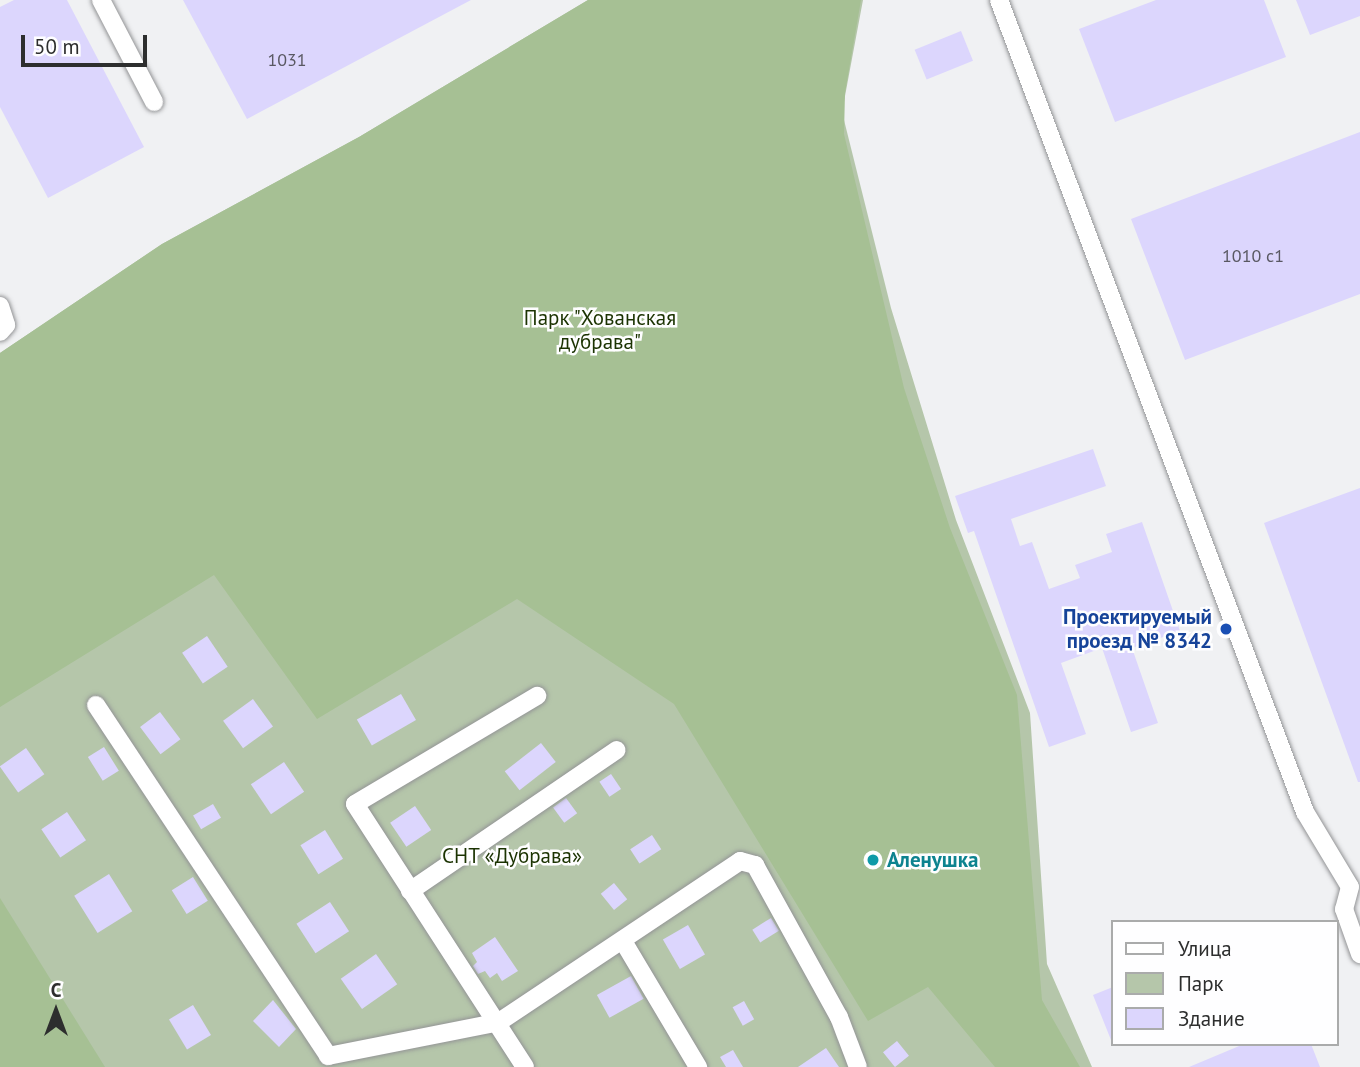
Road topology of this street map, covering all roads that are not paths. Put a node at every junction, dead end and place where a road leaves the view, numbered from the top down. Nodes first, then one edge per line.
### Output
1 (101, 0) edge
2 (999, 0) edge
3 (154, 102) dead end
4 (0, 306) edge
5 (0, 332) edge
6 (537, 696) dead end
7 (96, 705) dead end
8 (617, 750) dead end
9 (1355, 885) edge
10 (410, 891) junction
11 (623, 941) junction
12 (1360, 954) edge
13 (499, 1022) junction
14 (330, 1061) edge
15 (525, 1067) edge
16 (698, 1067) edge
17 (858, 1067) edge

1 - 3 street
2 - 9 street
4 - 5 street
6 - 10 street
7 - 14 street
8 - 10 street
9 - 12 street
10 - 13 street
11 - 13 street
11 - 16 street
11 - 17 street
13 - 14 street
13 - 15 street

